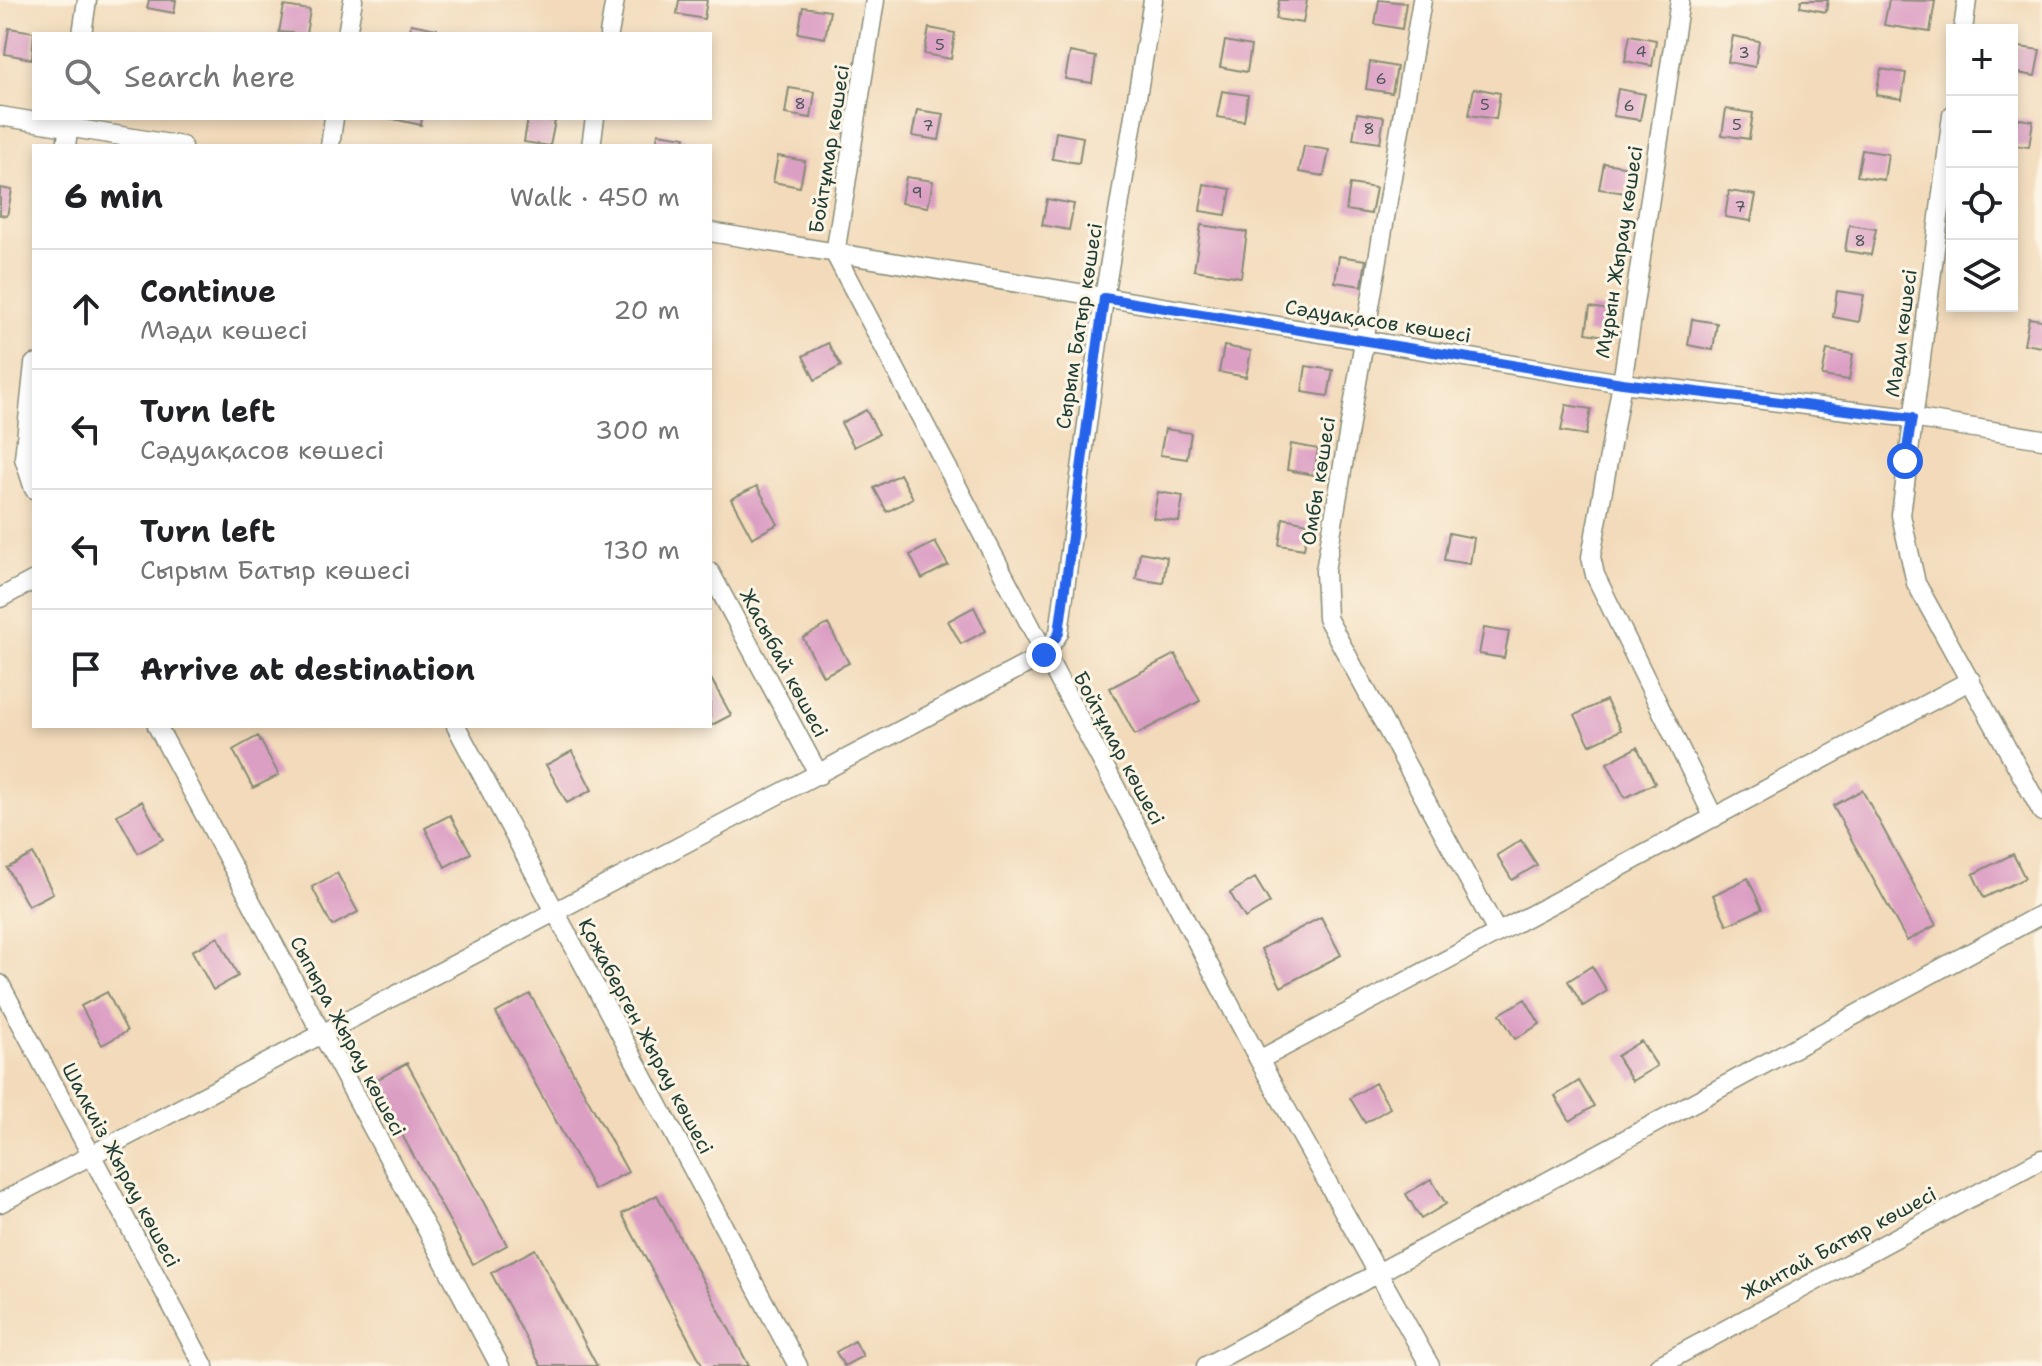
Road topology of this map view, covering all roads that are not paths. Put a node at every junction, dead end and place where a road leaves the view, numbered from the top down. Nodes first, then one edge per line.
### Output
1 (87, 0) edge
2 (353, 0) edge
3 (615, 0) edge
4 (875, 0) edge
5 (1153, 0) edge
6 (1422, 0) edge
7 (1680, 0) edge
8 (1967, 0) edge
9 (1964, 24) edge
10 (82, 32) edge
11 (347, 32) edge
12 (609, 32) edge
13 (0, 116) edge
14 (32, 119) edge
15 (46, 120) edge
16 (334, 120) edge
17 (595, 120) edge
18 (69, 122) edge
19 (66, 144) edge
20 (173, 144) edge
21 (330, 144) edge
22 (591, 144) edge
23 (1946, 160) edge
24 (712, 232) edge
25 (835, 254) junction
26 (1104, 298) junction
27 (1364, 342) junction
28 (32, 383) edge
29 (1622, 383) junction
30 (1912, 418) junction
31 (2042, 439) edge
32 (32, 483) edge
33 (712, 576) edge
34 (32, 581) edge
35 (0, 598) edge
36 (1044, 655) junction
37 (1971, 680) junction
38 (158, 728) edge
39 (457, 728) edge
40 (819, 775) junction
41 (2042, 812) edge
42 (1714, 818) junction
43 (555, 913) junction
44 (2042, 914) edge
45 (1497, 932) junction
46 (0, 984) edge
47 (322, 1034) junction
48 (1259, 1060) junction
49 (91, 1155) junction
50 (2042, 1159) edge
51 (0, 1203) edge
52 (1377, 1275) junction
53 (204, 1366) edge
54 (500, 1366) edge
55 (798, 1366) edge
56 (1206, 1366) edge
57 (1430, 1366) edge
58 (1658, 1366) edge

1 - 10 street
2 - 11 street
3 - 12 street
4 - 25 street, Бойтұмар көшесі
5 - 26 street, Сырым Батыр көшесі
6 - 27 street, Омбы көшесі
7 - 29 street, Мұрын Жырау көшесі
8 - 9 street
13 - 14 street
15 - 18 street
16 - 21 street
17 - 22 street
18 - 19 street
18 - 20 street
23 - 30 street, Мәди көшесі
24 - 25 street, Сәдуақасов көшесі
25 - 26 street, Сәдуақасов көшесі
25 - 36 street, Бойтұмар көшесі
26 - 27 street, Сәдуақасов көшесі
26 - 36 street, Сырым Батыр көшесі
27 - 29 street, Сәдуақасов көшесі
27 - 45 street, Омбы көшесі
28 - 32 street
29 - 30 street, Сәдуақасов көшесі
29 - 42 street, Мұрын Жырау көшесі
30 - 31 street, Сәдуақасов көшесі
30 - 37 street, Мәди көшесі
33 - 40 street, Жасыбай көшесі
34 - 35 street
36 - 40 street
36 - 48 street, Бойтұмар көшесі
37 - 41 street, Мәди көшесі
37 - 42 street
38 - 47 street, Сыпыра Жырау көшесі
39 - 43 street, Қожаберген Жырау көшесі
40 - 43 street
42 - 45 street
43 - 47 street
43 - 55 street, Қожаберген Жырау көшесі
44 - 52 street
45 - 48 street
46 - 49 street, Шалкиіз Жырау көшесі
47 - 49 street
47 - 54 street, Сыпыра Жырау көшесі
48 - 52 street, Бойтұмар көшесі
49 - 51 street
49 - 53 street, Шалкиіз Жырау көшесі
50 - 58 street, Жантай Батыр көшесі
52 - 56 street
52 - 57 street, Бойтұмар көшесі

